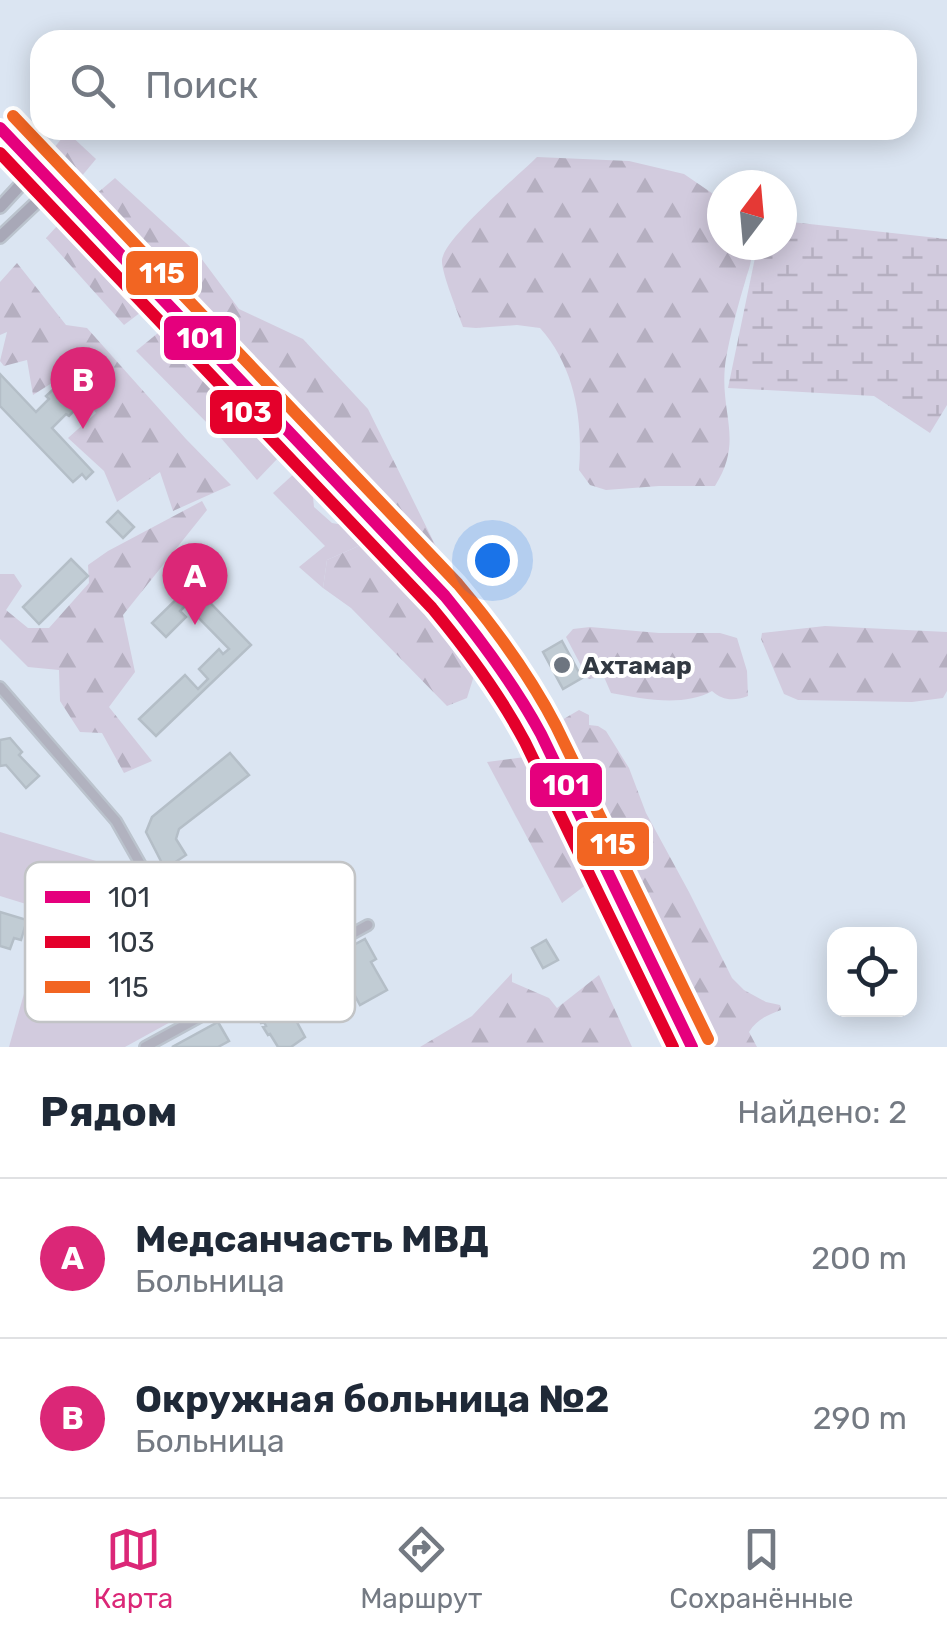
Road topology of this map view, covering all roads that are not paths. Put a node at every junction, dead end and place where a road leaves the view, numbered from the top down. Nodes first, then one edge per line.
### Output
1 (0, 128) edge
2 (38, 167) junction
3 (55, 184) junction
4 (0, 207) edge
5 (0, 237) edge
6 (0, 688) edge
7 (139, 862) edge
8 (368, 925) dead end
9 (355, 932) edge
10 (191, 1022) edge
11 (145, 1047) edge
12 (692, 1047) edge

1 - 2 main road
2 - 3 main road
2 - 4 main road
3 - 5 main road
3 - 12 main road
6 - 7 street
8 - 9 street
10 - 11 street

